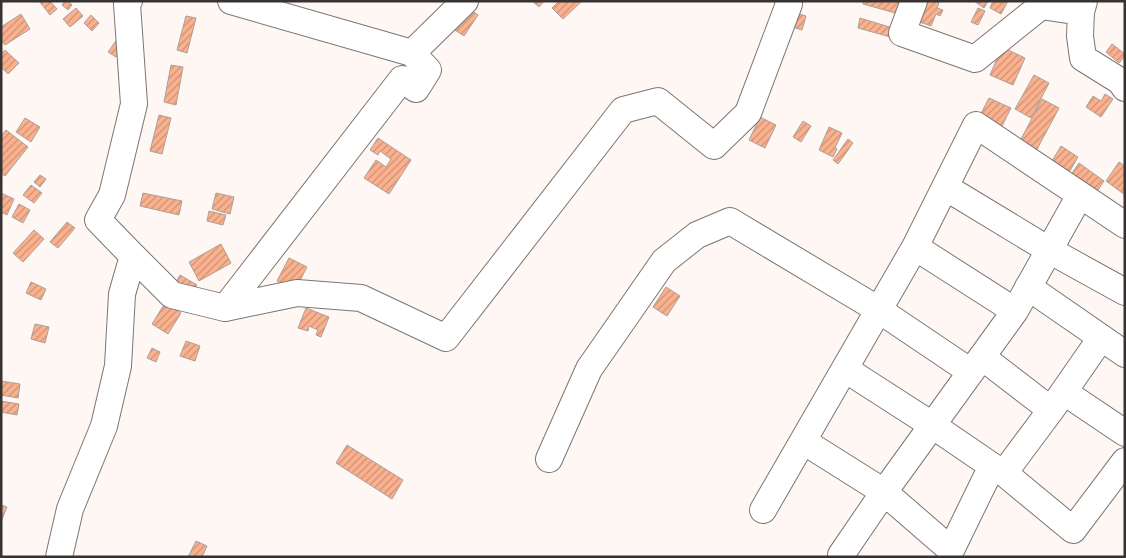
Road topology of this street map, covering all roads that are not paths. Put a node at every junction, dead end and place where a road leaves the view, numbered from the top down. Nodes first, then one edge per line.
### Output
1 (129, 1) edge
2 (231, 1) edge
3 (465, 1) edge
4 (788, 1) edge
5 (914, 1) edge
6 (1082, 7) edge
7 (412, 54) junction
8 (1125, 88) edge
9 (945, 187) junction
10 (1080, 195) junction
11 (1125, 225) edge
12 (915, 247) junction
13 (1049, 250) junction
14 (133, 256) junction
15 (1028, 287) junction
16 (1125, 292) edge
17 (225, 308) junction
18 (879, 310) junction
19 (1015, 311) junction
20 (1101, 338) junction
21 (1125, 354) edge
22 (976, 364) junction
23 (845, 369) junction
24 (1058, 401) junction
25 (932, 425) junction
26 (1125, 433) edge
27 (803, 441) junction
28 (549, 459) dead end
29 (1125, 461) edge
30 (998, 470) junction
31 (884, 492) junction
32 (763, 510) dead end
33 (841, 555) dead end
34 (59, 557) edge

1 - 14 street
2 - 7 street
3 - 7 street
4 - 17 street
5 - 6 street
6 - 8 street
7 - 17 street
9 - 10 street
9 - 12 street
9 - 13 street
10 - 11 street
10 - 13 street
12 - 18 street
12 - 19 street
13 - 15 street
13 - 16 street
14 - 17 street
14 - 34 street
15 - 19 street
15 - 20 street
18 - 22 street
18 - 23 street
18 - 28 street
19 - 22 street
20 - 21 street
20 - 24 street
22 - 24 street
22 - 25 street
23 - 25 street
23 - 27 street
24 - 26 street
24 - 30 street
25 - 30 street
25 - 31 street
27 - 31 street
27 - 32 street
29 - 30 street
30 - 31 street
31 - 33 street

